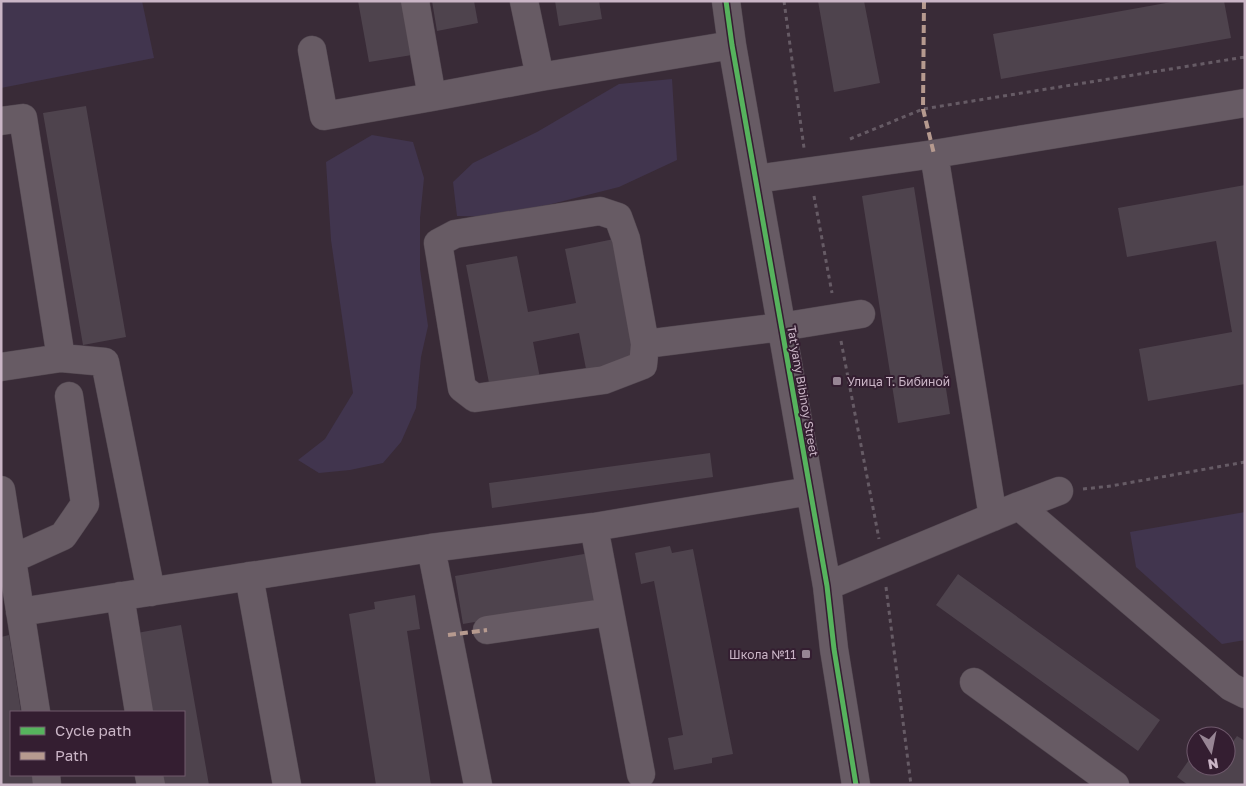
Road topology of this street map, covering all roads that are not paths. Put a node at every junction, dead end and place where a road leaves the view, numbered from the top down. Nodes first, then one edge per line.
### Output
1 (416, 1) edge
2 (524, 1) edge
3 (726, 1) edge
4 (732, 45) junction
5 (312, 50) dead end
6 (540, 77) junction
7 (432, 97) junction
8 (1245, 103) edge
9 (1, 121) edge
10 (934, 154) junction
11 (756, 179) junction
12 (849, 316) road end
13 (781, 327) junction
14 (645, 344) junction
15 (61, 358) junction
16 (1, 366) edge
17 (68, 396) dead end
18 (1, 490) edge
19 (810, 490) junction
20 (1059, 492) road end
21 (1019, 506) junction
22 (993, 517) junction
23 (594, 527) junction
24 (431, 548) junction
25 (12, 560) junction
26 (249, 576) junction
27 (827, 586) junction
28 (150, 592) junction
29 (120, 596) junction
30 (20, 612) junction
31 (610, 612) junction
32 (487, 630) dead end
33 (974, 682) dead end
34 (1245, 694) edge
35 (36, 711) edge
36 (139, 711) edge
37 (641, 774) dead end
38 (287, 785) edge
39 (478, 785) edge
40 (856, 785) edge
41 (1114, 785) edge

1 - 7 street
2 - 6 street
3 - 4 street, Tat'yany Bibinoy Street
4 - 6 street
4 - 11 street, Tat'yany Bibinoy Street
5 - 7 street
6 - 7 street
8 - 10 street
9 - 15 street
10 - 11 street
10 - 22 street
11 - 13 street, Tat'yany Bibinoy Street
12 - 13 street
13 - 14 street
13 - 19 street, Tat'yany Bibinoy Street
14 - 14 street
15 - 16 street
15 - 28 street
17 - 25 street
18 - 25 street
19 - 23 street
19 - 27 street, Tat'yany Bibinoy Street
20 - 21 street
21 - 22 street
21 - 34 street
22 - 27 street
23 - 24 street
23 - 31 street
24 - 26 street
24 - 39 street
25 - 30 street
26 - 28 street
26 - 38 street
27 - 40 street, Tat'yany Bibinoy Street
28 - 29 street
29 - 30 street
29 - 36 street
30 - 35 street
31 - 32 street
31 - 37 street
33 - 41 street

